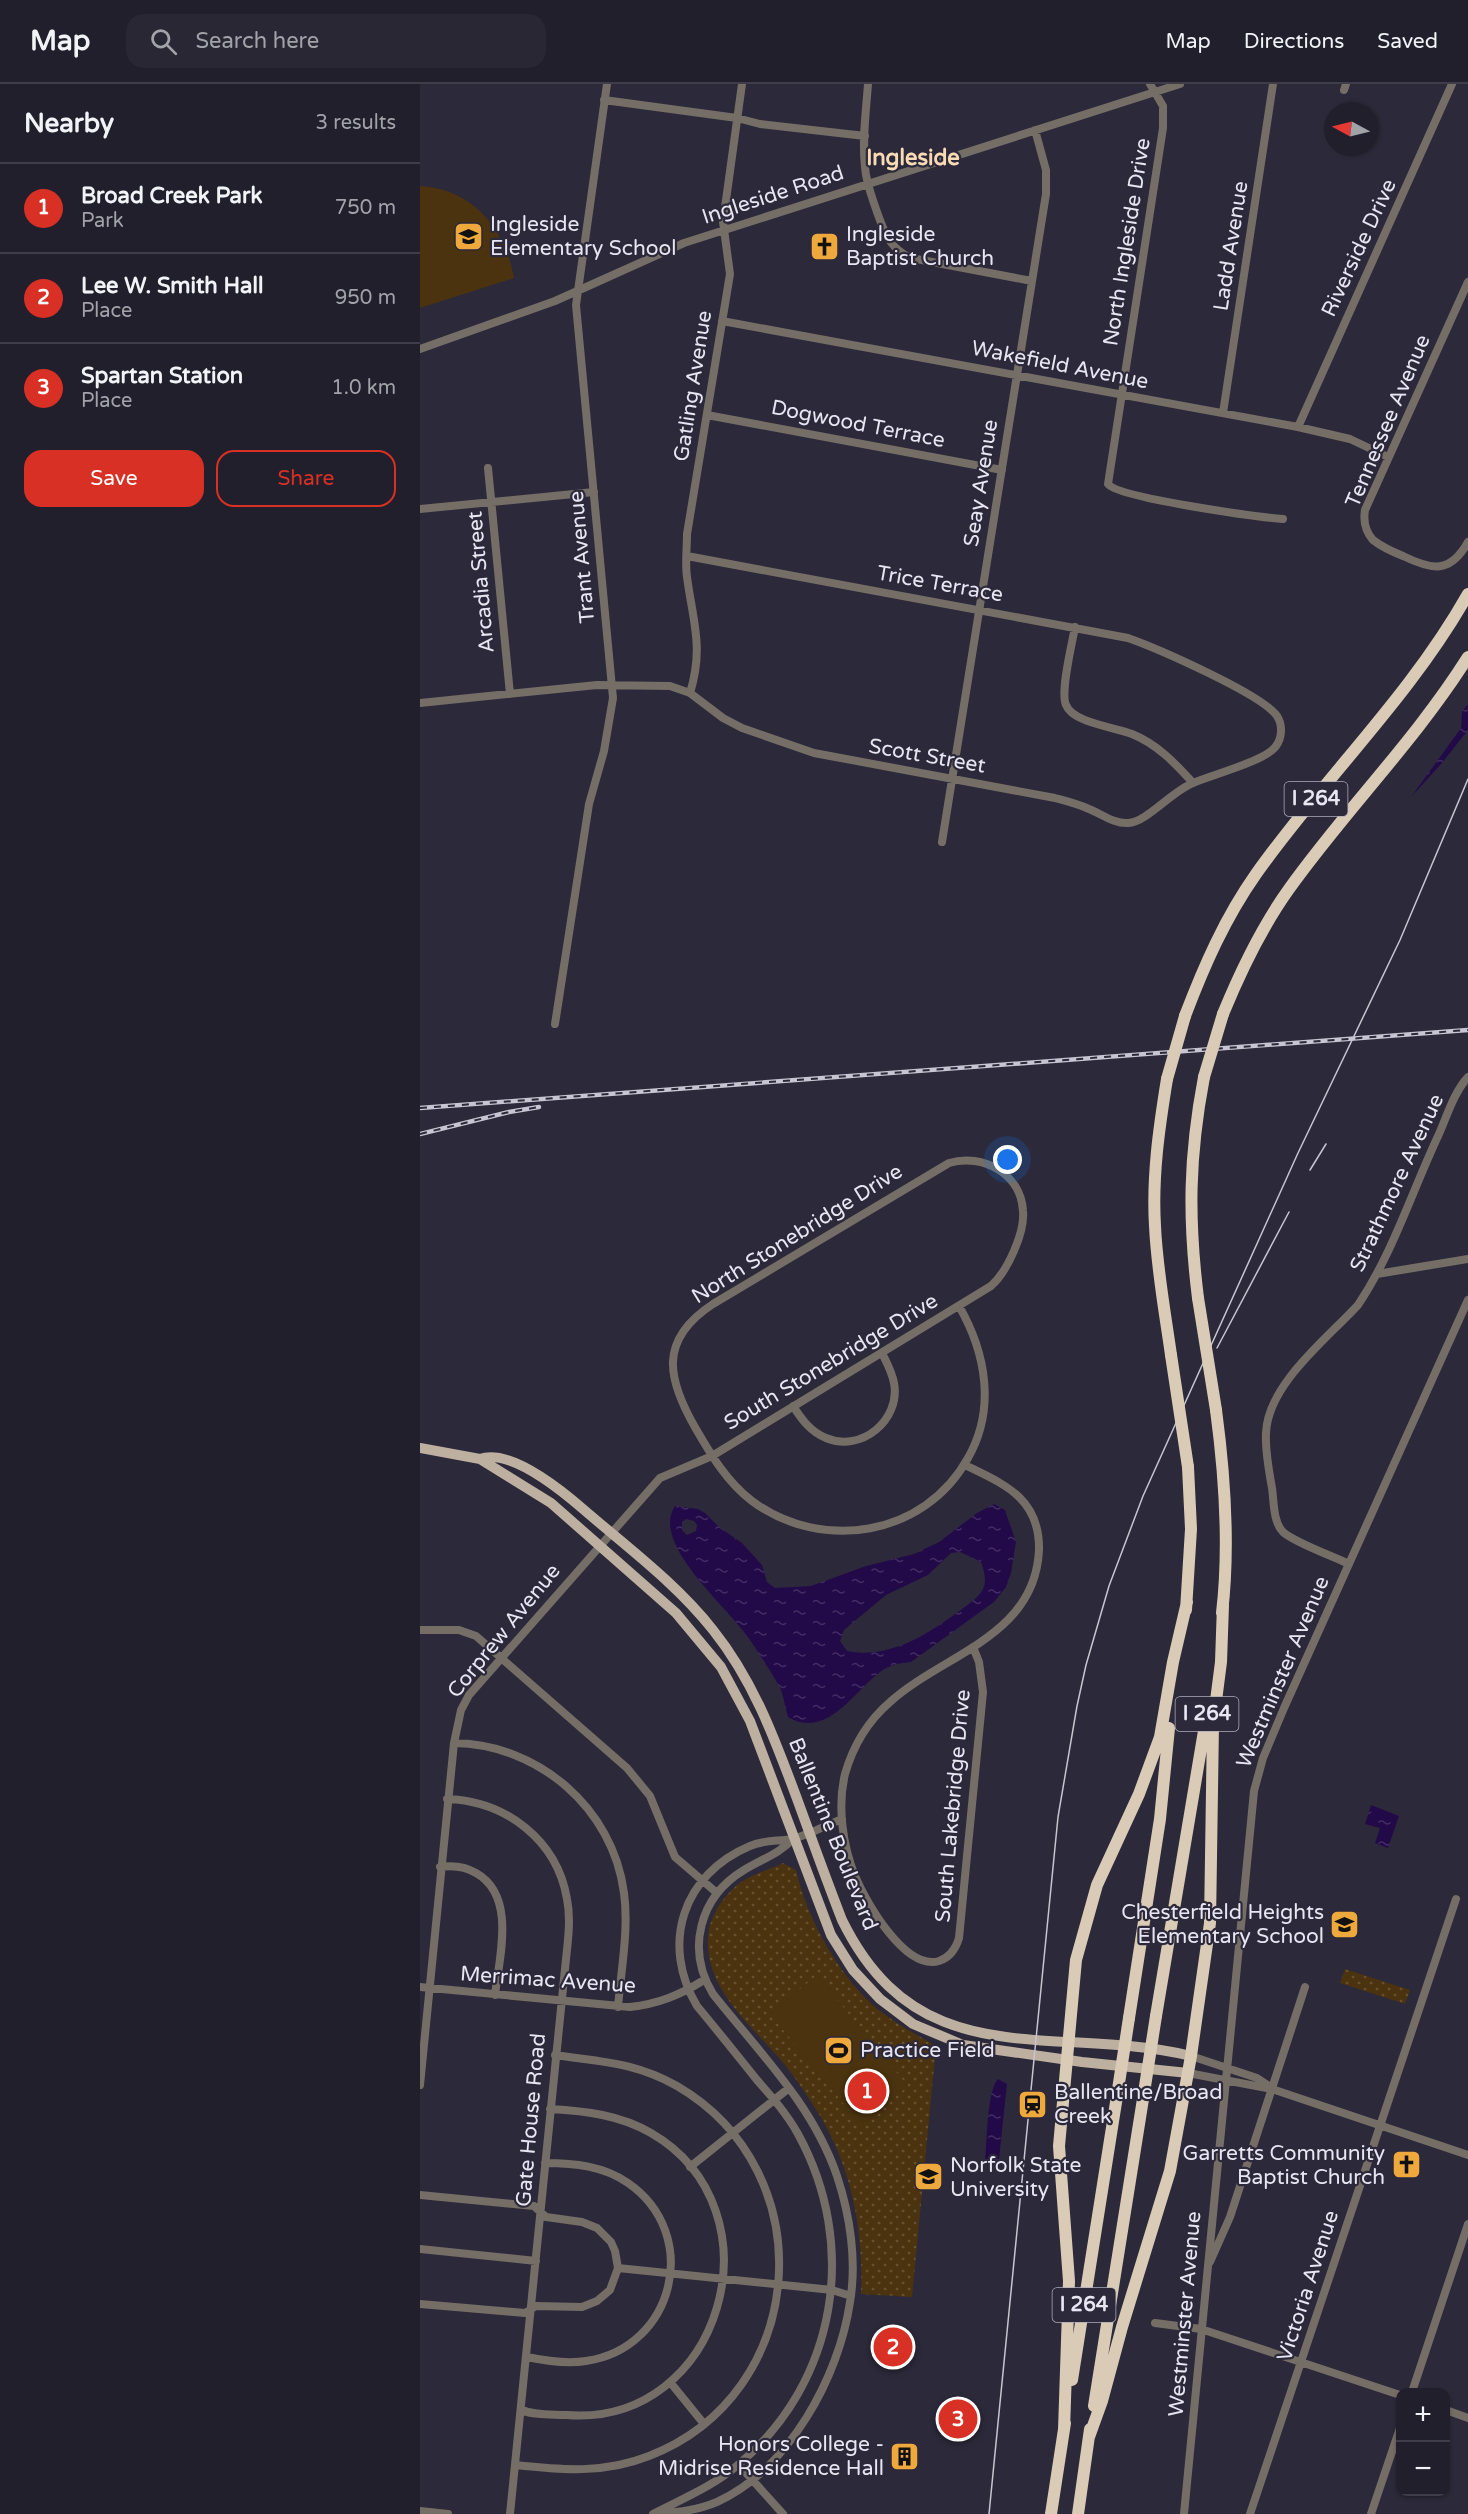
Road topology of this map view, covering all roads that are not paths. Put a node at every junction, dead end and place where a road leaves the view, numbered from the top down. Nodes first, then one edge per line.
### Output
1 (607, 84) edge
2 (742, 84) edge
3 (868, 84) edge
4 (1180, 84) edge
5 (1274, 84) edge
6 (1452, 84) edge
7 (1153, 88) edge
8 (604, 100) junction
9 (736, 118) junction
10 (1035, 130) junction
11 (865, 136) junction
12 (867, 183) junction
13 (723, 230) junction
14 (1032, 281) junction
15 (1468, 282) edge
16 (577, 292) junction
17 (722, 321) junction
18 (420, 349) edge
19 (1016, 376) junction
20 (1122, 394) junction
21 (1223, 413) junction
22 (707, 415) junction
23 (1298, 427) junction
24 (1388, 457) junction
25 (488, 468) dead end
26 (1002, 470) junction
27 (594, 492) junction
28 (492, 501) junction
29 (420, 509) edge
30 (1282, 519) dead end
31 (1468, 542) edge
32 (687, 556) junction
33 (1468, 594) edge
34 (979, 610) junction
35 (1075, 627) junction
36 (1468, 657) edge
37 (1182, 662) joint
38 (614, 686) junction
39 (690, 693) junction
40 (510, 694) junction
41 (420, 703) edge
42 (952, 779) junction
43 (1193, 783) junction
44 (942, 842) dead end
45 (555, 1024) dead end
46 (1468, 1077) edge
47 (1017, 1191) joint
48 (1468, 1260) edge
49 (1377, 1274) junction
50 (1468, 1300) edge
51 (959, 1306) junction
52 (882, 1353) junction
53 (793, 1407) junction
54 (420, 1448) edge
55 (712, 1455) junction
56 (480, 1459) junction
57 (964, 1465) junction
58 (610, 1533) junction
59 (600, 1545) junction
60 (1349, 1564) junction
61 (1187, 1602) junction
62 (1223, 1605) junction
63 (420, 1630) edge
64 (973, 1647) junction
65 (501, 1656) junction
66 (454, 1743) junction
67 (447, 1799) junction
68 (842, 1820) junction
69 (809, 1832) junction
70 (794, 1838) junction
71 (440, 1867) junction
72 (702, 1881) junction
73 (717, 1893) junction
74 (1456, 1899) dead end
75 (705, 1980) junction
76 (1305, 1987) dead end
77 (424, 1988) edge
78 (688, 1990) junction
79 (495, 1995) junction
80 (561, 2001) junction
81 (618, 2007) junction
82 (1068, 2041) junction
83 (555, 2055) junction
84 (1191, 2056) junction
85 (1066, 2060) junction
86 (1227, 2068) junction
87 (1188, 2073) junction
88 (1226, 2080) junction
89 (420, 2085) edge
90 (789, 2088) junction
91 (1272, 2089) junction
92 (774, 2100) junction
93 (550, 2109) junction
94 (1380, 2126) junction
95 (732, 2133) junction
96 (1468, 2155) edge
97 (545, 2163) junction
98 (690, 2167) junction
99 (420, 2195) edge
100 (541, 2211) junction
101 (1468, 2224) edge
102 (420, 2249) edge
103 (536, 2261) junction
104 (618, 2268) junction
105 (1207, 2268) junction
106 (671, 2274) junction
107 (724, 2279) junction
108 (780, 2284) junction
109 (832, 2290) junction
110 (851, 2296) junction
111 (420, 2304) edge
112 (532, 2308) junction
113 (1155, 2323) dead end
114 (1201, 2328) junction
115 (527, 2357) junction
116 (1302, 2362) junction
117 (670, 2382) junction
118 (1413, 2388) edge
119 (1396, 2393) edge
120 (522, 2410) junction
121 (1450, 2411) edge
122 (1468, 2418) edge
123 (704, 2424) junction
124 (1064, 2430) junction
125 (1089, 2437) junction
126 (1396, 2442) edge
127 (739, 2464) junction
128 (515, 2465) junction
129 (752, 2479) junction
130 (420, 2511) edge
131 (448, 2514) edge
132 (510, 2514) edge
133 (653, 2514) edge
134 (659, 2514) edge
135 (783, 2514) edge
136 (1052, 2514) edge
137 (1078, 2514) edge
138 (1184, 2514) edge
139 (1250, 2514) edge
140 (1371, 2514) edge

1 - 8 street, Trant Avenue
2 - 9 street, Gatling Avenue
3 - 11 street
4 - 7 street, Ingleside Road
5 - 21 street, Ladd Avenue
6 - 23 street, Riverside Drive
7 - 10 street, Ingleside Road
7 - 20 street, North Ingleside Drive
8 - 9 street
8 - 16 street, Trant Avenue
9 - 11 street
9 - 13 street, Gatling Avenue
10 - 12 street, Ingleside Road
10 - 14 street, Seay Avenue
11 - 12 street
12 - 13 street, Ingleside Road
12 - 14 street
13 - 16 street, Ingleside Road
13 - 17 street, Gatling Avenue
14 - 19 street, Seay Avenue
15 - 24 street, Tennessee Avenue
16 - 18 street, Ingleside Road
16 - 27 street, Trant Avenue
17 - 19 street, Wakefield Avenue
17 - 22 street, Gatling Avenue
19 - 20 street, Wakefield Avenue
19 - 26 street, Seay Avenue
20 - 21 street, Wakefield Avenue
20 - 30 street, North Ingleside Drive
21 - 23 street, Wakefield Avenue
22 - 26 street, Dogwood Terrace
22 - 32 street, Gatling Avenue
23 - 24 street, Wakefield Avenue
24 - 31 street, Tennessee Avenue
25 - 28 street, Arcadia Street
26 - 34 street, Seay Avenue
27 - 28 street
27 - 38 street, Trant Avenue
28 - 29 street
28 - 40 street, Arcadia Street
32 - 34 street, Trice Terrace
32 - 39 street, Gatling Avenue
33 - 61 highway, I 264, bridge
34 - 35 street, Trice Terrace
34 - 42 street, Seay Avenue
35 - 37 street, Trice Terrace
35 - 43 street
36 - 62 highway, I 264, bridge
37 - 43 street, Scott Street
38 - 39 street, Scott Street
38 - 40 street, Scott Street
38 - 45 street, Trant Avenue
39 - 42 street, Scott Street
40 - 41 street, Scott Street
42 - 43 street, Scott Street
42 - 44 street, Seay Avenue
46 - 49 street, Strathmore Avenue
47 - 51 street, South Stonebridge Drive
47 - 55 street, North Stonebridge Drive
48 - 49 street
49 - 60 street, Strathmore Avenue
50 - 60 street, Westminster Avenue
51 - 52 street, South Stonebridge Drive
51 - 57 street, North Stonebridge Drive
52 - 53 street, South Stonebridge Drive
52 - 53 street
53 - 55 street, South Stonebridge Drive
54 - 56 main road, Ballentine Boulevard
55 - 57 street, North Stonebridge Drive
55 - 58 street, South Stonebridge Drive
56 - 58 main road, Ballentine Boulevard
56 - 59 main road, Ballentine Boulevard
57 - 64 street
58 - 59 street, Corprew Avenue
58 - 69 main road, Ballentine Boulevard
59 - 65 street, Corprew Avenue
59 - 70 main road, Ballentine Boulevard
60 - 86 street, Westminster Avenue
61 - 82 highway
61 - 124 highway, I 264, bridge
62 - 84 highway
62 - 125 highway, I 264, bridge
63 - 65 street
64 - 68 street
64 - 68 street, South Lakebridge Drive
65 - 66 street, Corprew Avenue
65 - 72 street
66 - 67 street, Corprew Avenue
66 - 81 street
67 - 71 street, Corprew Avenue
67 - 80 street, Gate House Road
68 - 69 street
69 - 70 street
69 - 82 main road, Ballentine Boulevard
70 - 72 street
70 - 73 street
70 - 85 main road, Ballentine Boulevard
71 - 77 street, Corprew Avenue
71 - 79 street
72 - 73 street
72 - 78 street
73 - 75 street
74 - 94 street, Victoria Avenue
75 - 78 street, Merrimac Avenue
75 - 90 street
76 - 91 street
77 - 79 street, Merrimac Avenue
77 - 89 street, Corprew Avenue
78 - 81 street, Merrimac Avenue
78 - 92 street
79 - 80 street, Merrimac Avenue
80 - 81 street, Merrimac Avenue
80 - 83 street, Gate House Road
82 - 84 main road, Ballentine Boulevard
82 - 85 highway
83 - 93 street, Gate House Road
83 - 95 street
84 - 86 street, Ballentine Boulevard
84 - 87 highway
85 - 87 main road, Ballentine Boulevard
85 - 124 highway
86 - 88 street, Westminster Avenue
86 - 91 street, Ballentine Boulevard
87 - 88 street, Ballentine Boulevard
87 - 125 highway
88 - 91 street, Ballentine Boulevard
88 - 105 street, Westminster Avenue
90 - 92 street
90 - 110 street
91 - 94 street, Ballentine Boulevard
91 - 105 street
92 - 95 street
92 - 109 street
93 - 97 street, Gate House Road
93 - 98 street
94 - 96 street, Ballentine Boulevard
94 - 116 street, Victoria Avenue
95 - 98 street
95 - 108 street
97 - 100 street, Gate House Road
97 - 106 street
98 - 107 street
99 - 100 street
100 - 103 street, Gate House Road
100 - 104 street
101 - 118 street
102 - 103 street
103 - 112 street, Gate House Road
104 - 106 street
104 - 112 street
105 - 114 street, Westminster Avenue
106 - 107 street
106 - 115 street
107 - 108 street
107 - 117 street
108 - 109 street
108 - 123 street
109 - 110 street
109 - 127 street
110 - 129 street
111 - 112 street
112 - 115 street, Gate House Road
113 - 114 street
114 - 116 street
114 - 138 street, Westminster Avenue
115 - 120 street, Gate House Road
116 - 119 street
116 - 139 street, Victoria Avenue
117 - 120 street
117 - 123 street
120 - 128 street, Gate House Road
121 - 122 street
123 - 128 street
124 - 136 highway, I 264
125 - 137 highway, I 264
126 - 140 street
127 - 129 street
127 - 133 street
128 - 132 street, Gate House Road
129 - 134 street
129 - 135 street
130 - 131 street

